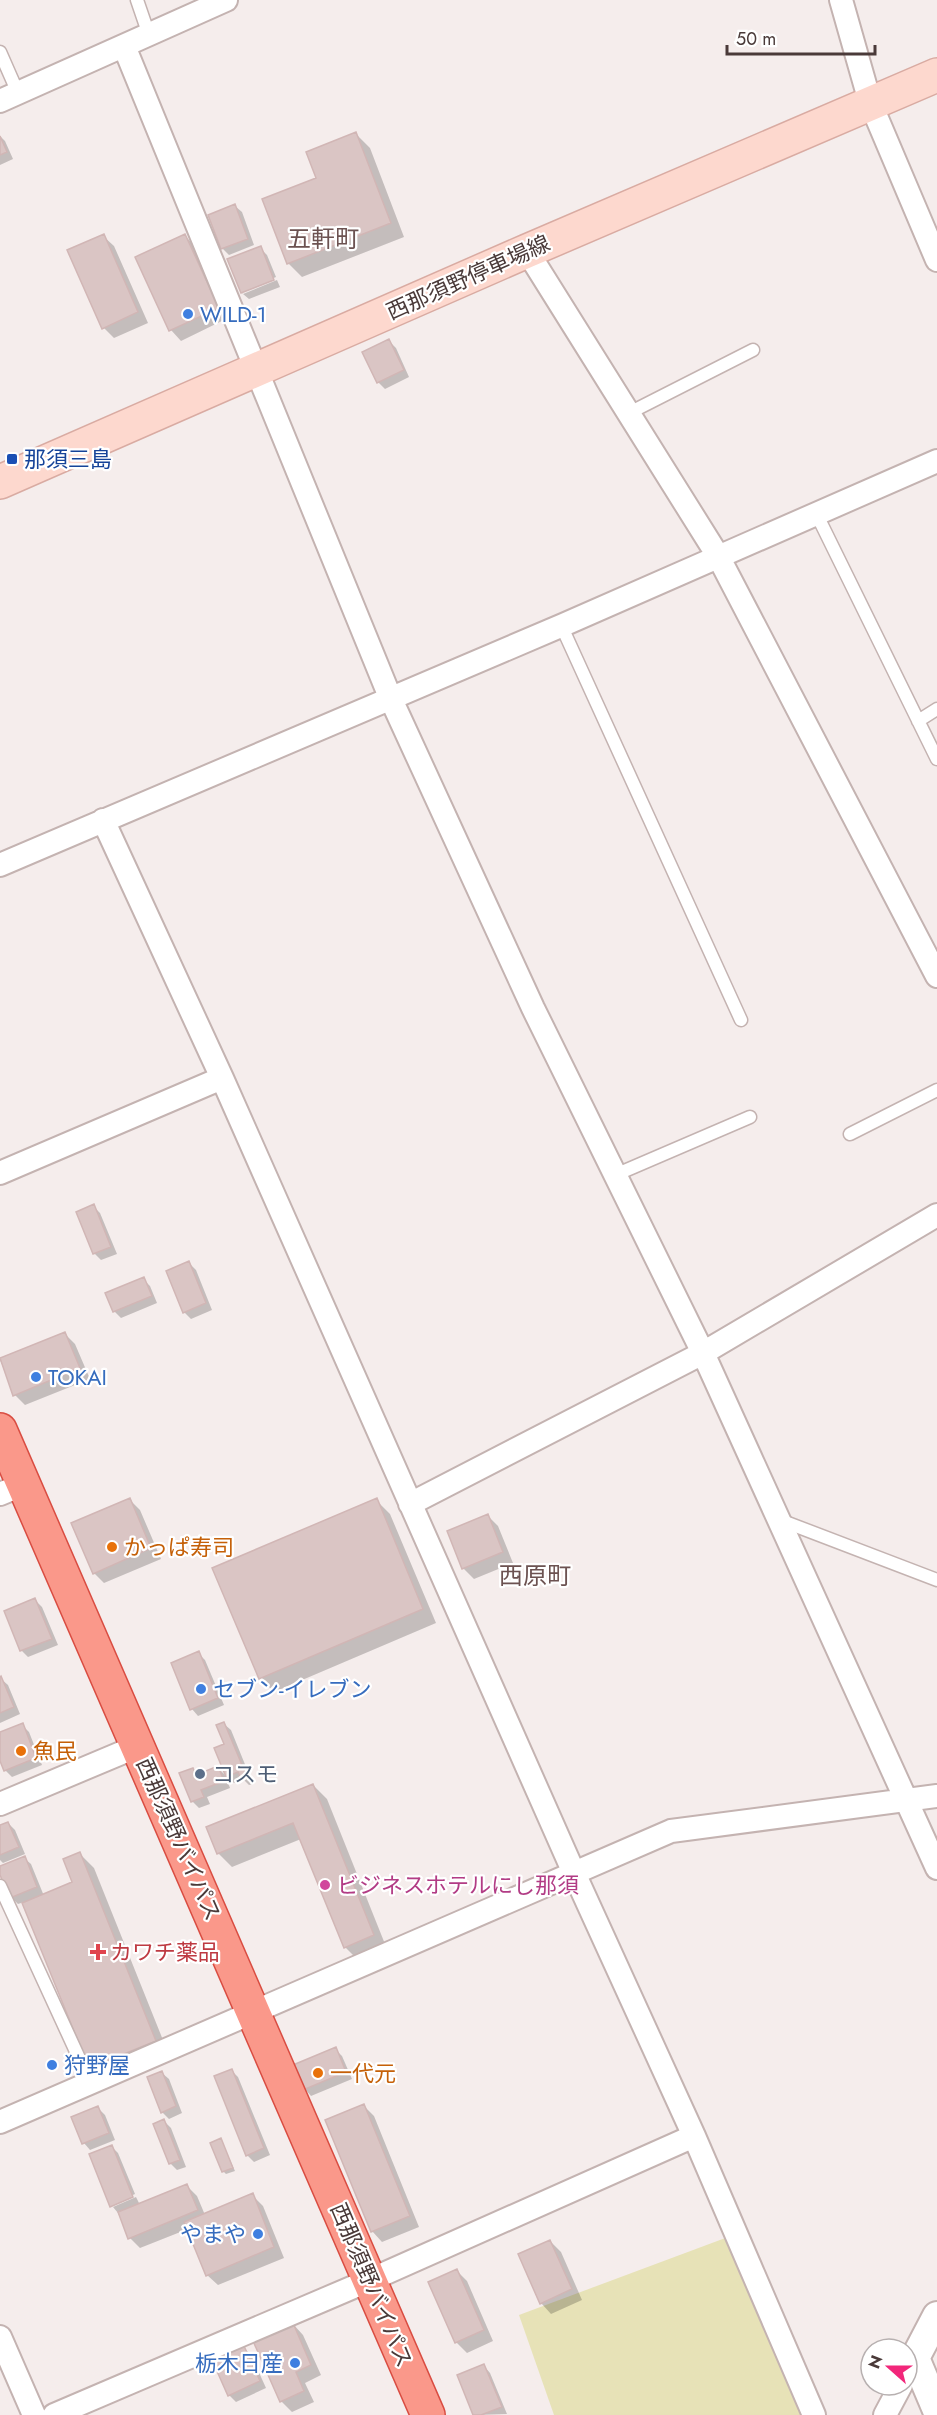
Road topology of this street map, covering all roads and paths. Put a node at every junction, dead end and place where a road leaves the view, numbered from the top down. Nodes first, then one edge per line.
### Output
1 (137, 0) edge
2 (226, 0) edge
3 (841, 0) edge
4 (149, 35) junction
5 (124, 46) junction
6 (0, 52) edge
7 (937, 75) edge
8 (9, 97) edge
9 (870, 102) junction
10 (527, 251) junction
11 (937, 260) edge
12 (753, 350) dead end
13 (255, 370) junction
14 (628, 413) junction
15 (937, 461) edge
16 (0, 482) edge
17 (816, 513) junction
18 (718, 556) junction
19 (561, 625) junction
20 (390, 698) junction
21 (937, 709) edge
22 (918, 721) junction
23 (937, 759) edge
24 (103, 820) junction
25 (0, 865) edge
26 (937, 975) edge
27 (741, 1020) dead end
28 (222, 1078) junction
29 (937, 1090) edge
30 (750, 1117) dead end
31 (850, 1134) dead end
32 (0, 1173) edge
33 (615, 1175) junction
34 (937, 1215) edge
35 (703, 1353) junction
36 (0, 1430) edge
37 (12, 1489) edge
38 (411, 1504) junction
39 (779, 1520) junction
40 (937, 1580) edge
41 (138, 1746) junction
42 (937, 1796) edge
43 (905, 1799) junction
44 (0, 1804) edge
45 (937, 1868) edge
46 (574, 1873) junction
47 (0, 1886) edge
48 (254, 2010) junction
49 (90, 2082) junction
50 (1, 2117) edge
51 (694, 2136) junction
52 (370, 2280) junction
53 (937, 2316) edge
54 (0, 2337) edge
55 (919, 2350) edge
56 (919, 2379) edge
57 (895, 2397) edge
58 (937, 2410) edge
59 (808, 2413) edge
60 (34, 2415) edge
61 (54, 2415) edge
62 (428, 2415) edge
63 (885, 2415) edge

1 - 4 lane
2 - 4 street
3 - 9 street
4 - 5 street
5 - 8 street
5 - 13 street
6 - 8 lane
7 - 9 main road, 西那須野停車場線
9 - 10 main road, 西那須野停車場線
9 - 11 street
10 - 13 main road, 西那須野停車場線
10 - 14 street
12 - 14 lane
13 - 16 main road, 西那須野停車場線
13 - 20 street
14 - 18 street
15 - 17 street
17 - 18 street
17 - 22 lane
18 - 19 street
18 - 26 street
19 - 20 street
19 - 27 lane
20 - 24 street
20 - 33 street
21 - 22 lane
22 - 23 lane
24 - 25 street
24 - 28 street
28 - 32 street
28 - 38 street
29 - 31 lane
30 - 33 lane
33 - 35 street
34 - 35 street
35 - 38 street
35 - 39 street
36 - 37 highway, 西那須野バイパス
37 - 41 highway, 西那須野バイパス
38 - 46 street
39 - 40 lane
39 - 43 street
41 - 44 street
41 - 48 highway, 西那須野バイパス
42 - 43 street
43 - 45 street
43 - 46 street
46 - 48 street
46 - 51 street
47 - 49 lane
48 - 49 street
48 - 52 highway, 西那須野バイパス
49 - 50 street
51 - 52 street
51 - 59 street
52 - 61 street
52 - 62 highway, 西那須野バイパス
53 - 55 street
54 - 60 street
56 - 58 street
57 - 63 street

